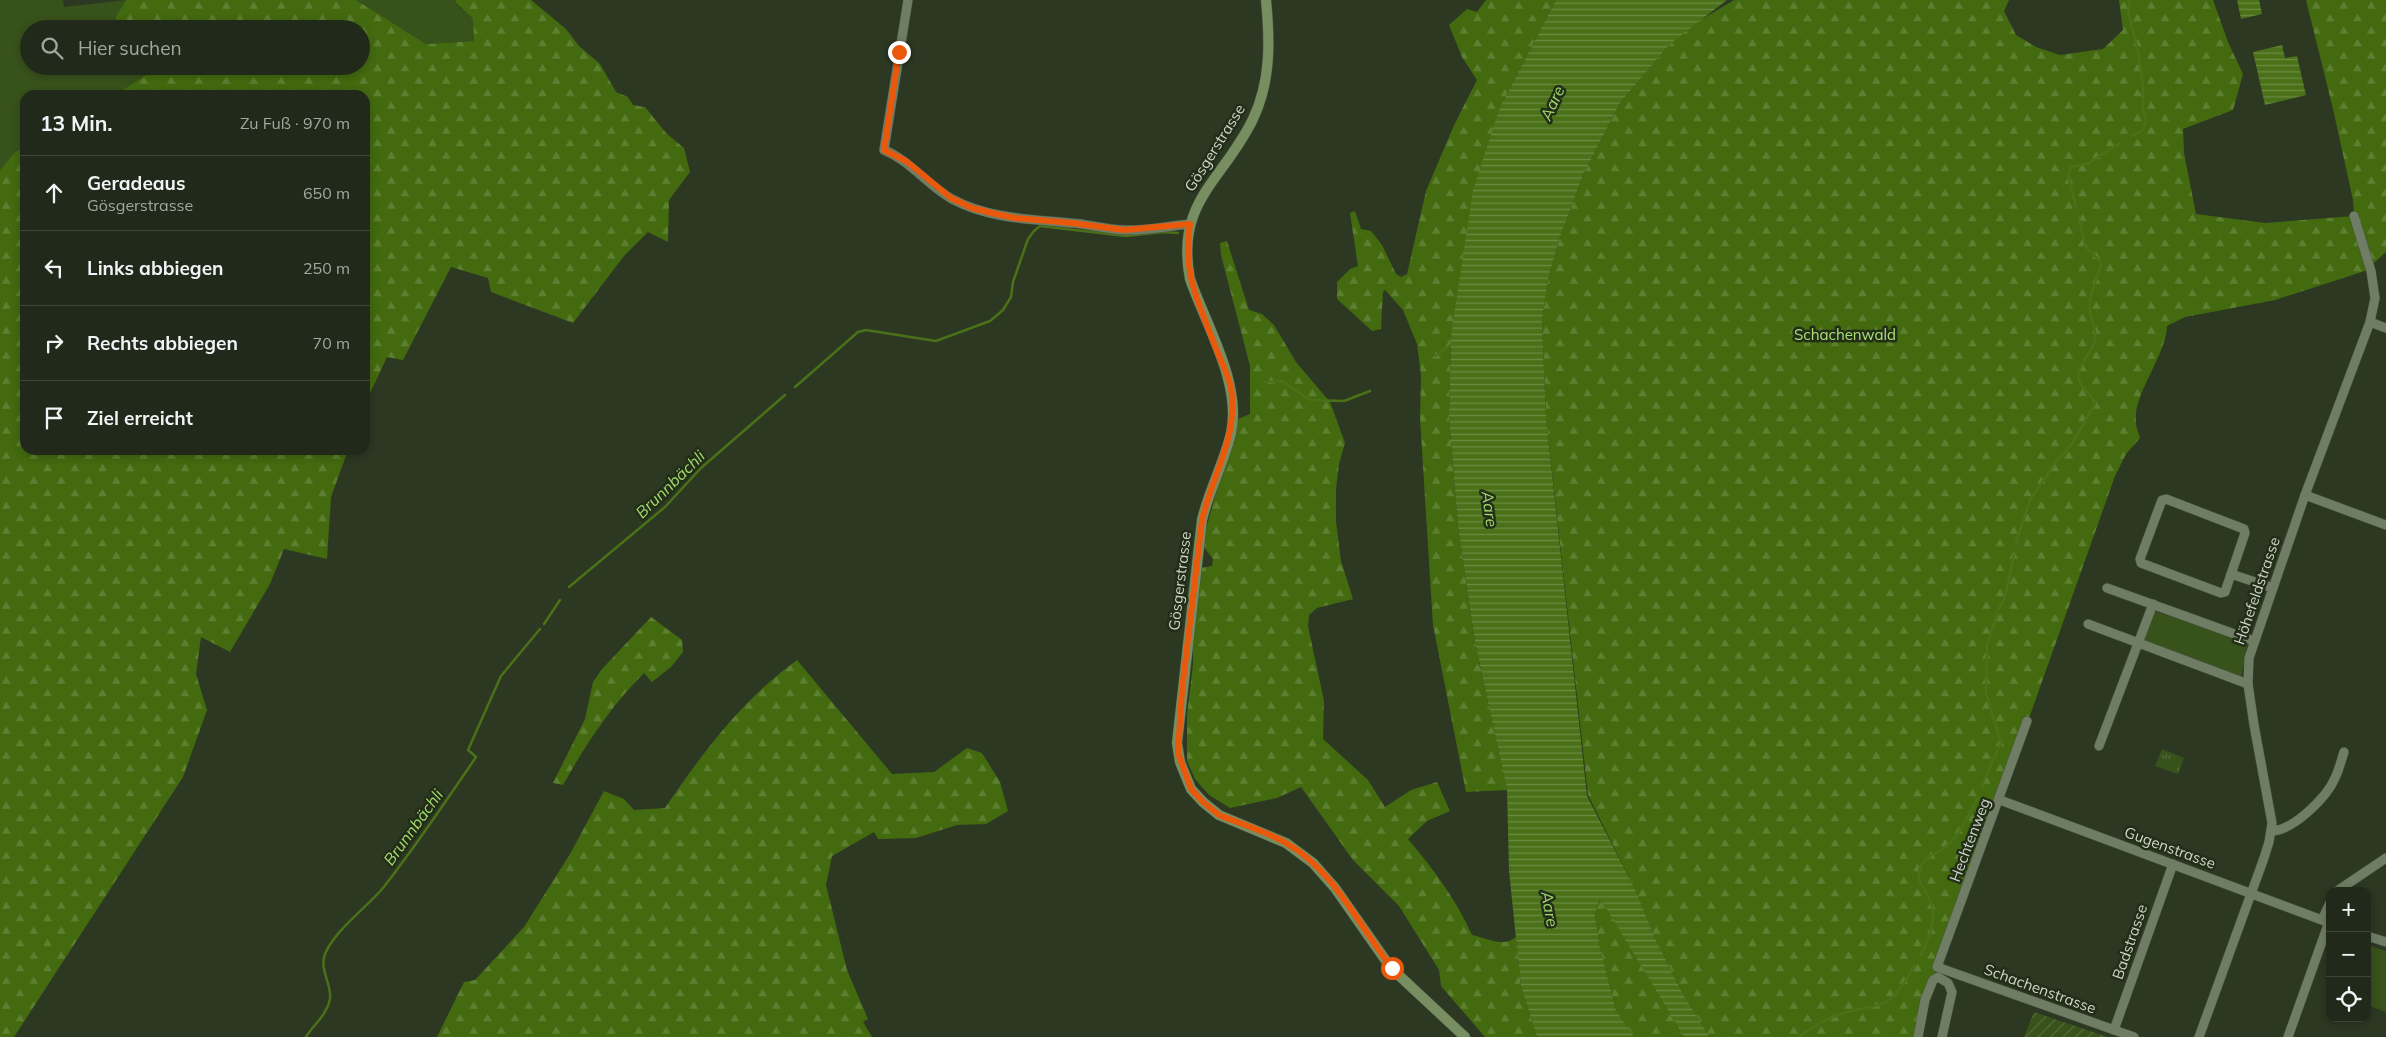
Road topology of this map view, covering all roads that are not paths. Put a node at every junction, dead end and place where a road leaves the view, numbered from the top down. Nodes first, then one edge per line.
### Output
1 (908, 0) edge
2 (1266, 0) edge
3 (2354, 216) dead end
4 (1190, 224) junction
5 (2370, 322) junction
6 (2386, 328) edge
7 (2305, 495) junction
8 (2386, 525) edge
9 (2231, 574) junction
10 (2107, 588) dead end
11 (2273, 588) junction
12 (2153, 604) junction
13 (2088, 624) dead end
14 (2254, 641) junction
15 (2138, 644) junction
16 (2248, 684) junction
17 (2027, 721) dead end
18 (2099, 746) dead end
19 (2344, 752) dead end
20 (2000, 800) junction
21 (2272, 831) junction
22 (2386, 858) edge
23 (2173, 864) junction
24 (2344, 887) edge
25 (2251, 892) junction
26 (2326, 922) edge
27 (2326, 925) edge
28 (2371, 937) edge
29 (2386, 942) edge
30 (1937, 967) joint
31 (2114, 1030) junction
32 (1464, 1037) edge
33 (1918, 1037) edge
34 (1942, 1037) edge
35 (2134, 1037) edge
36 (2200, 1037) edge
37 (2288, 1037) edge

1 - 4 street
2 - 4 main road, Gösgerstrasse
3 - 5 street, Höhefeldstrasse
4 - 32 main road, Gösgerstrasse
5 - 6 street
5 - 7 street, Höhefeldstrasse
7 - 8 street
7 - 11 street, Höhefeldstrasse
9 - 9 street
9 - 11 street
10 - 12 street
11 - 14 street, Höhefeldstrasse
12 - 14 street
12 - 15 street
13 - 15 street
14 - 16 street, Höhefeldstrasse
15 - 16 street
15 - 18 street
16 - 21 street, Höhefeldstrasse
17 - 20 street, Hechtenweg
19 - 21 street
20 - 23 street, Gugenstrasse
20 - 30 street, Hechtenweg
21 - 25 street, Höhefeldstrasse
22 - 24 street
23 - 25 street, Gugenstrasse
23 - 31 street, Badstrasse
25 - 26 street, Gugenstrasse
25 - 36 street, Höhefeldstrasse
27 - 37 street
28 - 29 street
30 - 31 street, Schachenstrasse
31 - 35 street, Schachenstrasse
33 - 34 street

